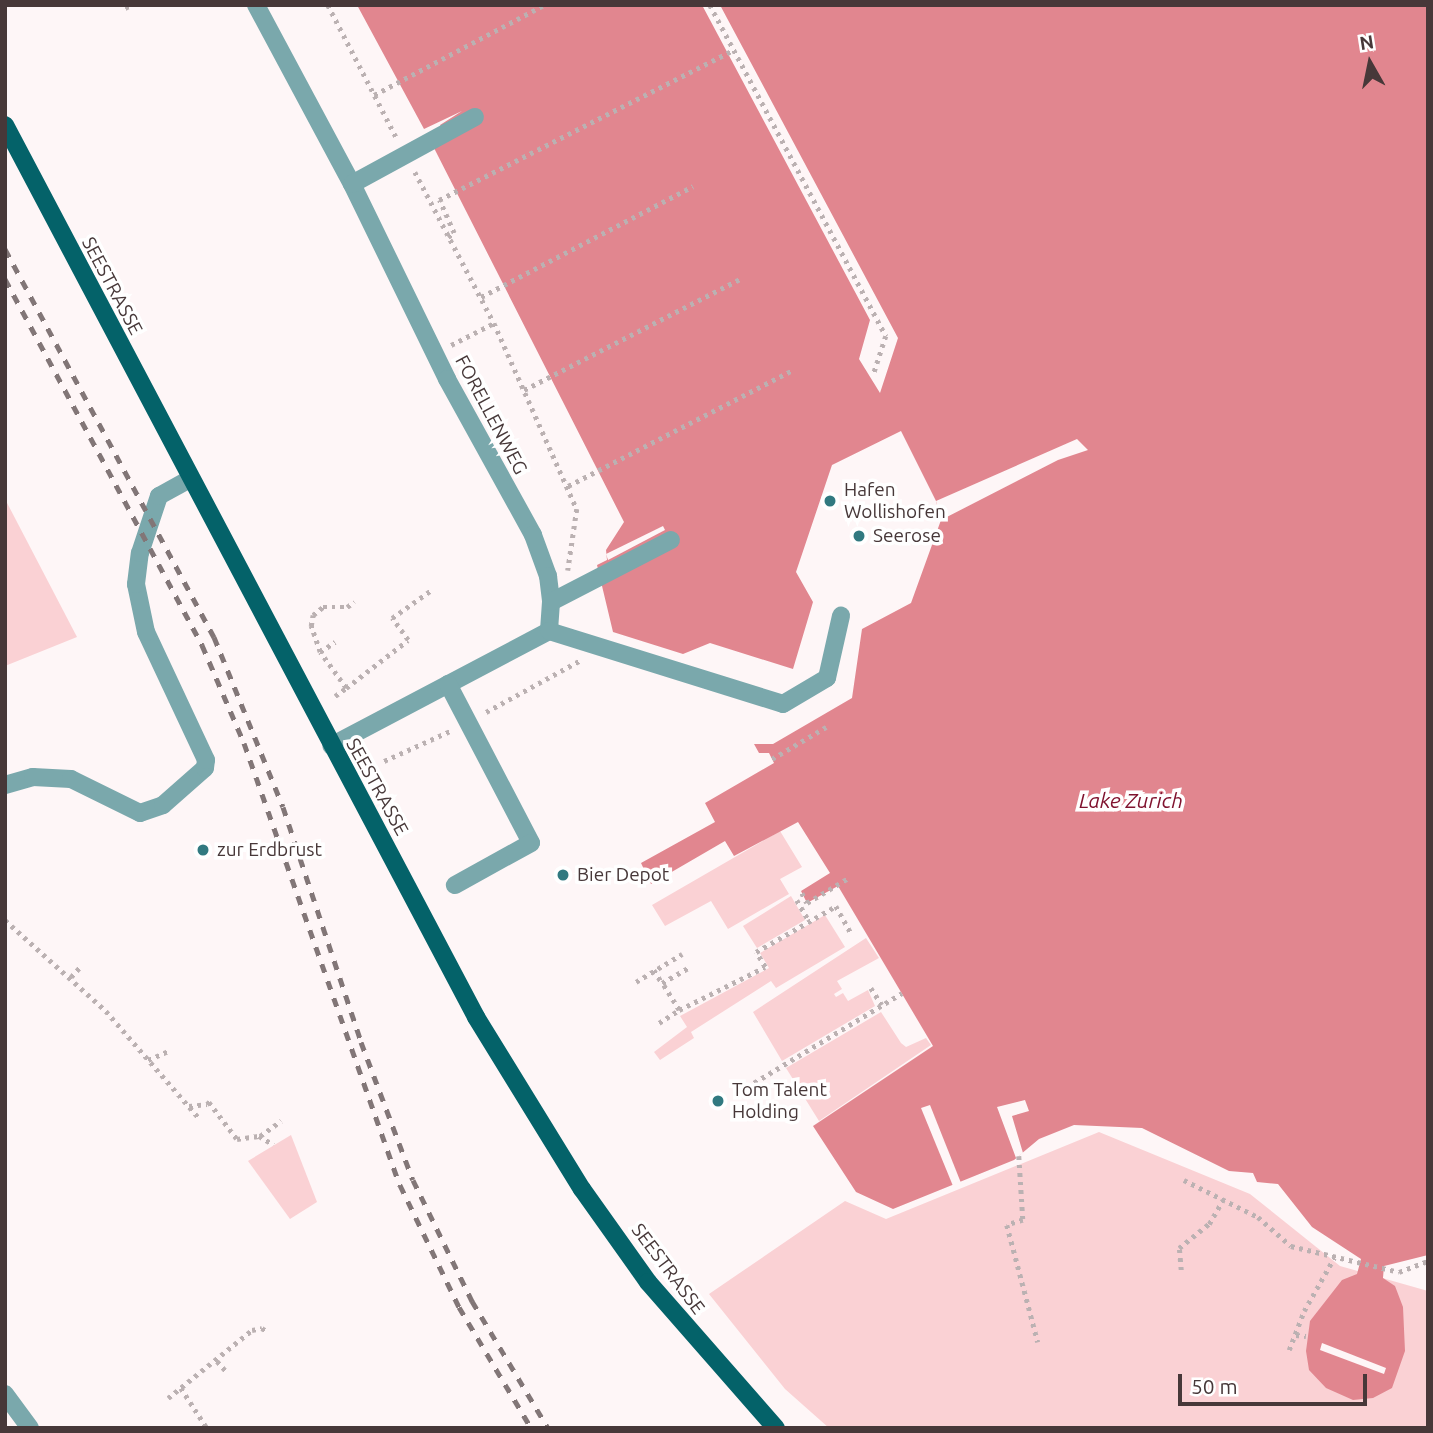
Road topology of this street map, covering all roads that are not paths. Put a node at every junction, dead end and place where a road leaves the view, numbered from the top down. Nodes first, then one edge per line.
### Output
1 (256, 5) edge
2 (475, 117) dead end
3 (5, 125) edge
4 (352, 184) junction
5 (190, 480) junction
6 (671, 540) dead end
7 (551, 602) junction
8 (841, 615) dead end
9 (549, 631) junction
10 (447, 684) junction
11 (331, 746) junction
12 (5, 785) edge
13 (455, 885) dead end
14 (5, 1394) edge
15 (30, 1428) edge
16 (776, 1428) edge

1 - 4 street, FORELLENWEG
2 - 4 street
3 - 5 main road, SEESTRASSE
4 - 7 street, FORELLENWEG
5 - 11 main road, SEESTRASSE
5 - 12 street
6 - 7 street
7 - 9 street, FORELLENWEG
8 - 9 street
9 - 10 street
10 - 11 street
10 - 13 street
11 - 16 main road, SEESTRASSE
14 - 15 street

